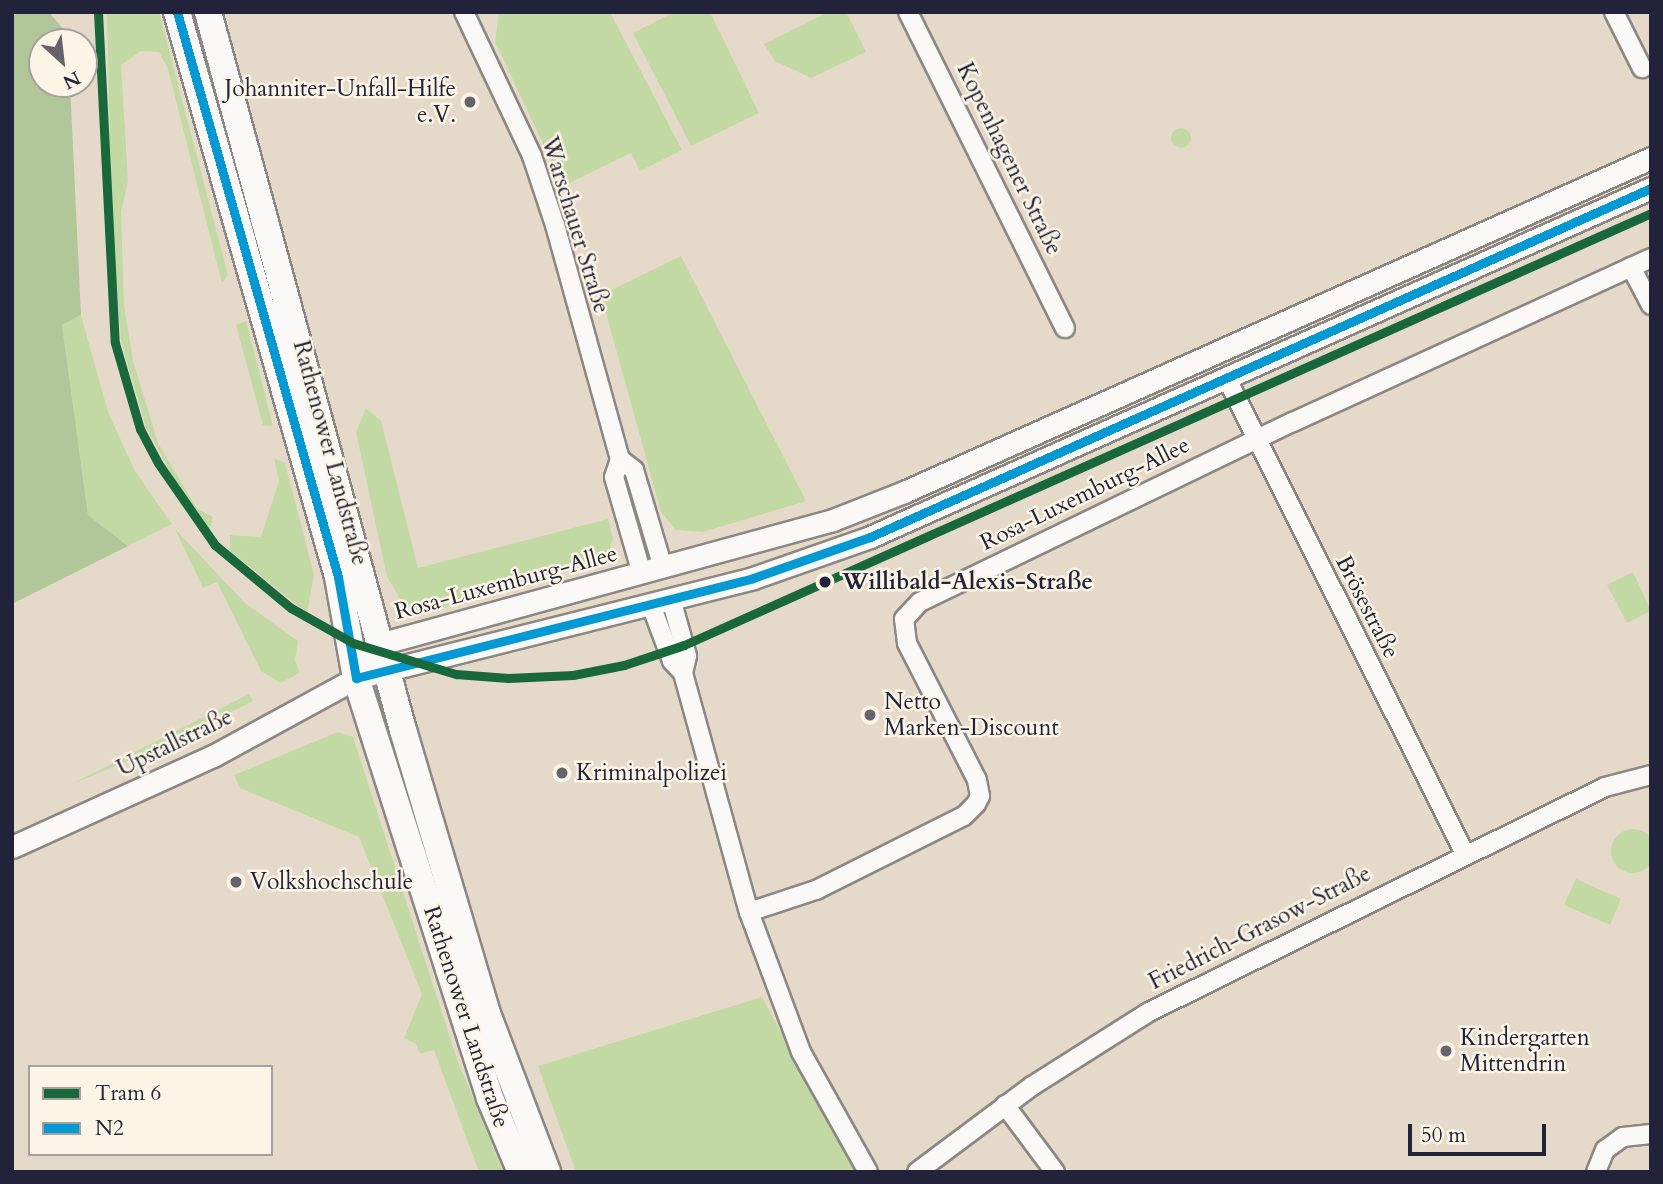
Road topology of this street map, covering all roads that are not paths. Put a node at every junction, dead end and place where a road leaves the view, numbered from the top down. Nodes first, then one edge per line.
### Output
1 (177, 12) edge
2 (208, 12) edge
3 (464, 12) edge
4 (908, 12) edge
5 (1614, 12) edge
6 (1642, 68) dead end
7 (1651, 158) edge
8 (1651, 188) edge
9 (1651, 258) edge
10 (1631, 267) junction
11 (1651, 305) edge
12 (1065, 328) dead end
13 (1214, 352) junction
14 (1228, 381) junction
15 (1255, 440) junction
16 (620, 459) junction
17 (663, 568) junction
18 (642, 574) junction
19 (661, 602) junction
20 (383, 643) junction
21 (389, 671) junction
22 (356, 678) junction
23 (1651, 775) edge
24 (12, 847) edge
25 (1465, 854) junction
26 (749, 912) junction
27 (1005, 1105) junction
28 (1651, 1134) edge
29 (521, 1172) edge
30 (547, 1172) edge
31 (868, 1172) edge
32 (917, 1172) edge
33 (1055, 1172) edge
34 (1597, 1172) edge

1 - 22 main road, Rathenower Landstraße
2 - 20 main road, Rathenower Landstraße
3 - 16 street, Warschauer Straße
4 - 12 street, Kopenhagener Straße
5 - 6 street
7 - 13 street, Rosa-Luxemburg-Allee
8 - 14 street, Rosa-Luxemburg-Allee
9 - 10 street, Rosa-Luxemburg-Allee
10 - 11 street
10 - 15 street, Rosa-Luxemburg-Allee
13 - 14 street
13 - 17 street, Rosa-Luxemburg-Allee
14 - 15 street, Brösestraße
14 - 19 street, Rosa-Luxemburg-Allee
15 - 25 street, Brösestraße
15 - 26 street, Rosa-Luxemburg-Allee
16 - 17 street, Warschauer Straße
16 - 18 street, Warschauer Straße
17 - 18 street, Rosa-Luxemburg-Allee
17 - 19 street
18 - 19 street, Rosa-Luxemburg-Allee
18 - 20 street, Rosa-Luxemburg-Allee
19 - 21 street, Rosa-Luxemburg-Allee
19 - 26 street
20 - 21 main road, Rathenower Landstraße
20 - 22 street, Upstallstraße
21 - 22 street, Upstallstraße
21 - 30 main road, Rathenower Landstraße
22 - 24 street, Upstallstraße
22 - 29 main road, Rathenower Landstraße
23 - 25 street, Friedrich-Grasow-Straße
25 - 27 street, Friedrich-Grasow-Straße
26 - 31 street
27 - 32 street, Friedrich-Grasow-Straße
27 - 33 street
28 - 34 street

